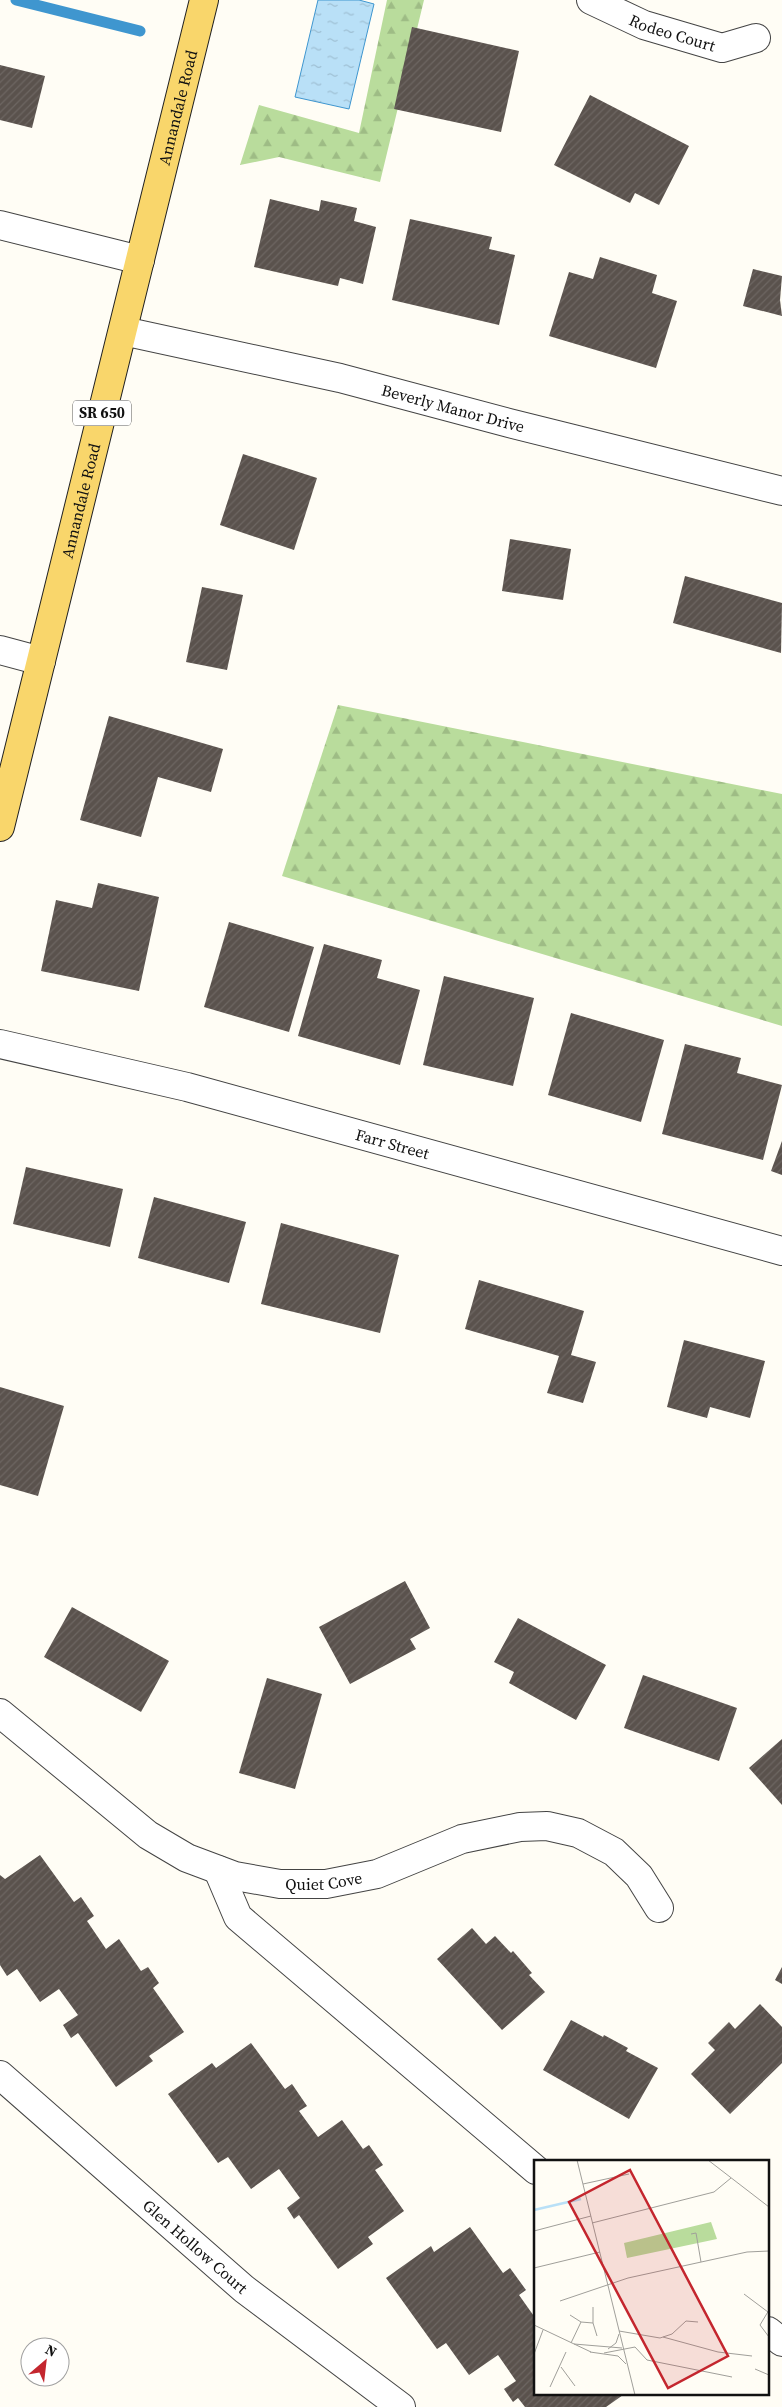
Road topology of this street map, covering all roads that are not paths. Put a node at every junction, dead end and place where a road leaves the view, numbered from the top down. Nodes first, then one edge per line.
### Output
1 (204, 0) edge
2 (591, 0) edge
3 (756, 38) dead end
4 (0, 225) edge
5 (140, 260) junction
6 (123, 331) junction
7 (782, 490) edge
8 (0, 650) edge
9 (41, 661) junction
10 (0, 827) edge
11 (0, 1044) edge
12 (782, 1250) edge
13 (0, 1713) edge
14 (218, 1870) junction
15 (660, 1908) dead end
16 (0, 2075) edge
17 (534, 2168) edge
18 (770, 2333) edge
19 (782, 2342) edge
20 (401, 2407) edge

1 - 5 main road, Annandale Road / SR 650
2 - 3 street, Rodeo Court
4 - 5 street
5 - 6 main road, Annandale Road / SR 650
6 - 7 street, Beverly Manor Drive
6 - 9 main road, Annandale Road / SR 650
8 - 9 street
9 - 10 main road, Annandale Road / SR 650
11 - 12 street, Farr Street
13 - 14 street, Quiet Cove
14 - 15 street, Quiet Cove
14 - 17 street
16 - 20 street, Glen Hollow Court
18 - 19 street

